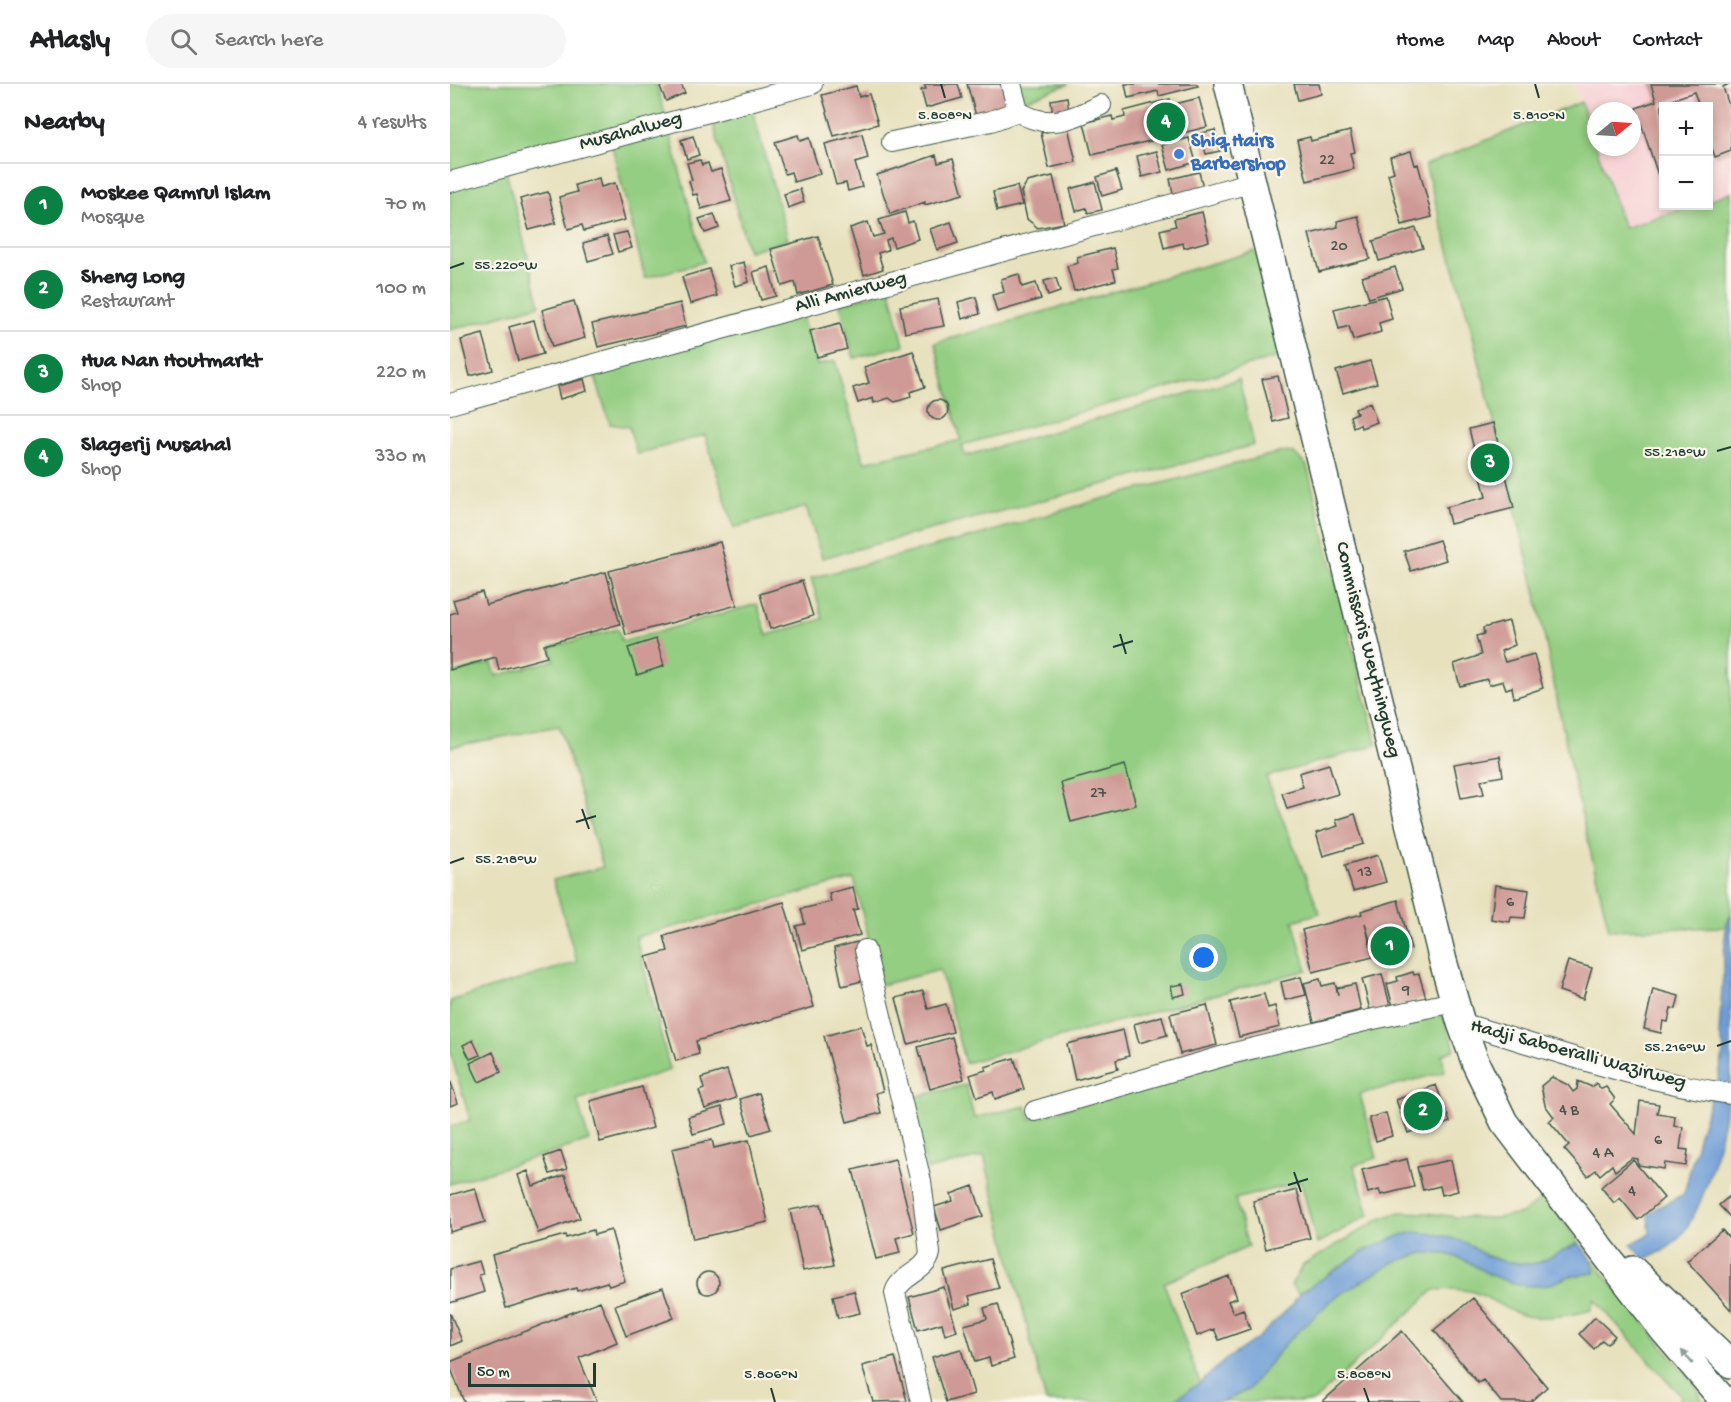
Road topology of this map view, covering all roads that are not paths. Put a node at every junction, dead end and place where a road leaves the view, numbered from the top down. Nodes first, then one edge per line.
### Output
1 (812, 84) edge
2 (1011, 84) edge
3 (1228, 84) edge
4 (1101, 105) dead end
5 (1018, 111) junction
6 (892, 142) dead end
7 (450, 182) edge
8 (1253, 182) junction
9 (450, 404) edge
10 (865, 950) dead end
11 (1458, 1013) junction
12 (1731, 1094) edge
13 (1035, 1111) dead end
14 (1558, 1194) junction
15 (1731, 1364) edge
16 (921, 1402) edge
17 (1725, 1402) edge

1 - 7 street, Musahalweg
2 - 5 street
3 - 8 main road, Commissaris Weythingweg
4 - 5 street
5 - 6 street
8 - 9 street, Alli Amierweg
8 - 11 main road, Commissaris Weythingweg
10 - 16 street
11 - 12 street, Hadji Saboeralli Wazirweg
11 - 13 street
11 - 14 main road, Commissaris Weythingweg
14 - 15 main road
17 -> 14 main road

